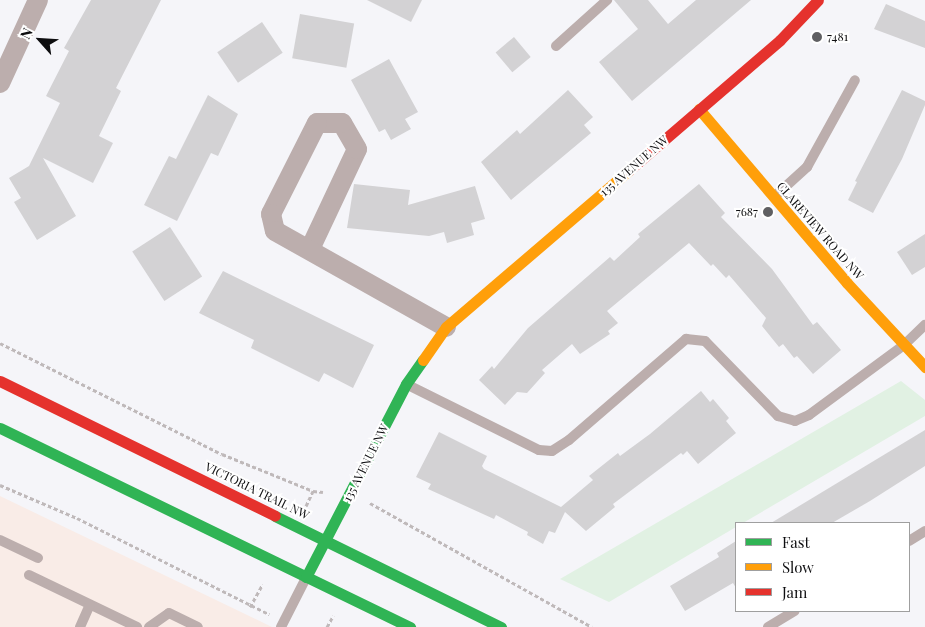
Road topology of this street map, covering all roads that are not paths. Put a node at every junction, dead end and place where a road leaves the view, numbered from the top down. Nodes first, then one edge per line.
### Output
1 (38, 0) edge
2 (607, 0) edge
3 (818, 0) edge
4 (556, 46) dead end
5 (855, 80) dead end
6 (0, 83) edge
7 (699, 109) junction
8 (774, 198) junction
9 (310, 249) junction
10 (925, 325) edge
11 (446, 328) junction
12 (904, 345) junction
13 (925, 367) edge
14 (0, 381) edge
15 (406, 384) junction
16 (0, 428) edge
17 (925, 531) edge
18 (0, 540) edge
19 (326, 540) junction
20 (910, 540) edge
21 (38, 558) dead end
22 (29, 575) dead end
23 (306, 577) junction
24 (90, 605) junction
25 (792, 612) edge
26 (283, 624) edge
27 (80, 627) edge
28 (137, 627) edge
29 (150, 627) edge
30 (198, 627) edge
31 (410, 627) edge
32 (501, 627) edge
33 (768, 627) edge

1 - 6 street
2 - 4 lane
3 - 7 street, 135 AVENUE NW
5 - 8 lane
7 - 8 street, CLAREVIEW ROAD NW
7 - 11 street, 135 AVENUE NW
8 - 12 street, CLAREVIEW ROAD NW
9 - 9 street
9 - 11 street
10 - 12 lane
11 - 15 street, 135 AVENUE NW
12 - 13 street, CLAREVIEW ROAD NW
12 - 15 lane
14 - 19 street, VICTORIA TRAIL NW
15 - 19 street, 135 AVENUE NW
16 - 23 street
17 - 20 lane
18 - 21 lane
19 - 23 street, 135 AVENUE NW
19 - 32 street, VICTORIA TRAIL NW
22 - 24 lane
23 - 26 lane
23 - 31 street
24 - 27 lane
24 - 28 lane
25 - 33 lane
29 - 30 lane

